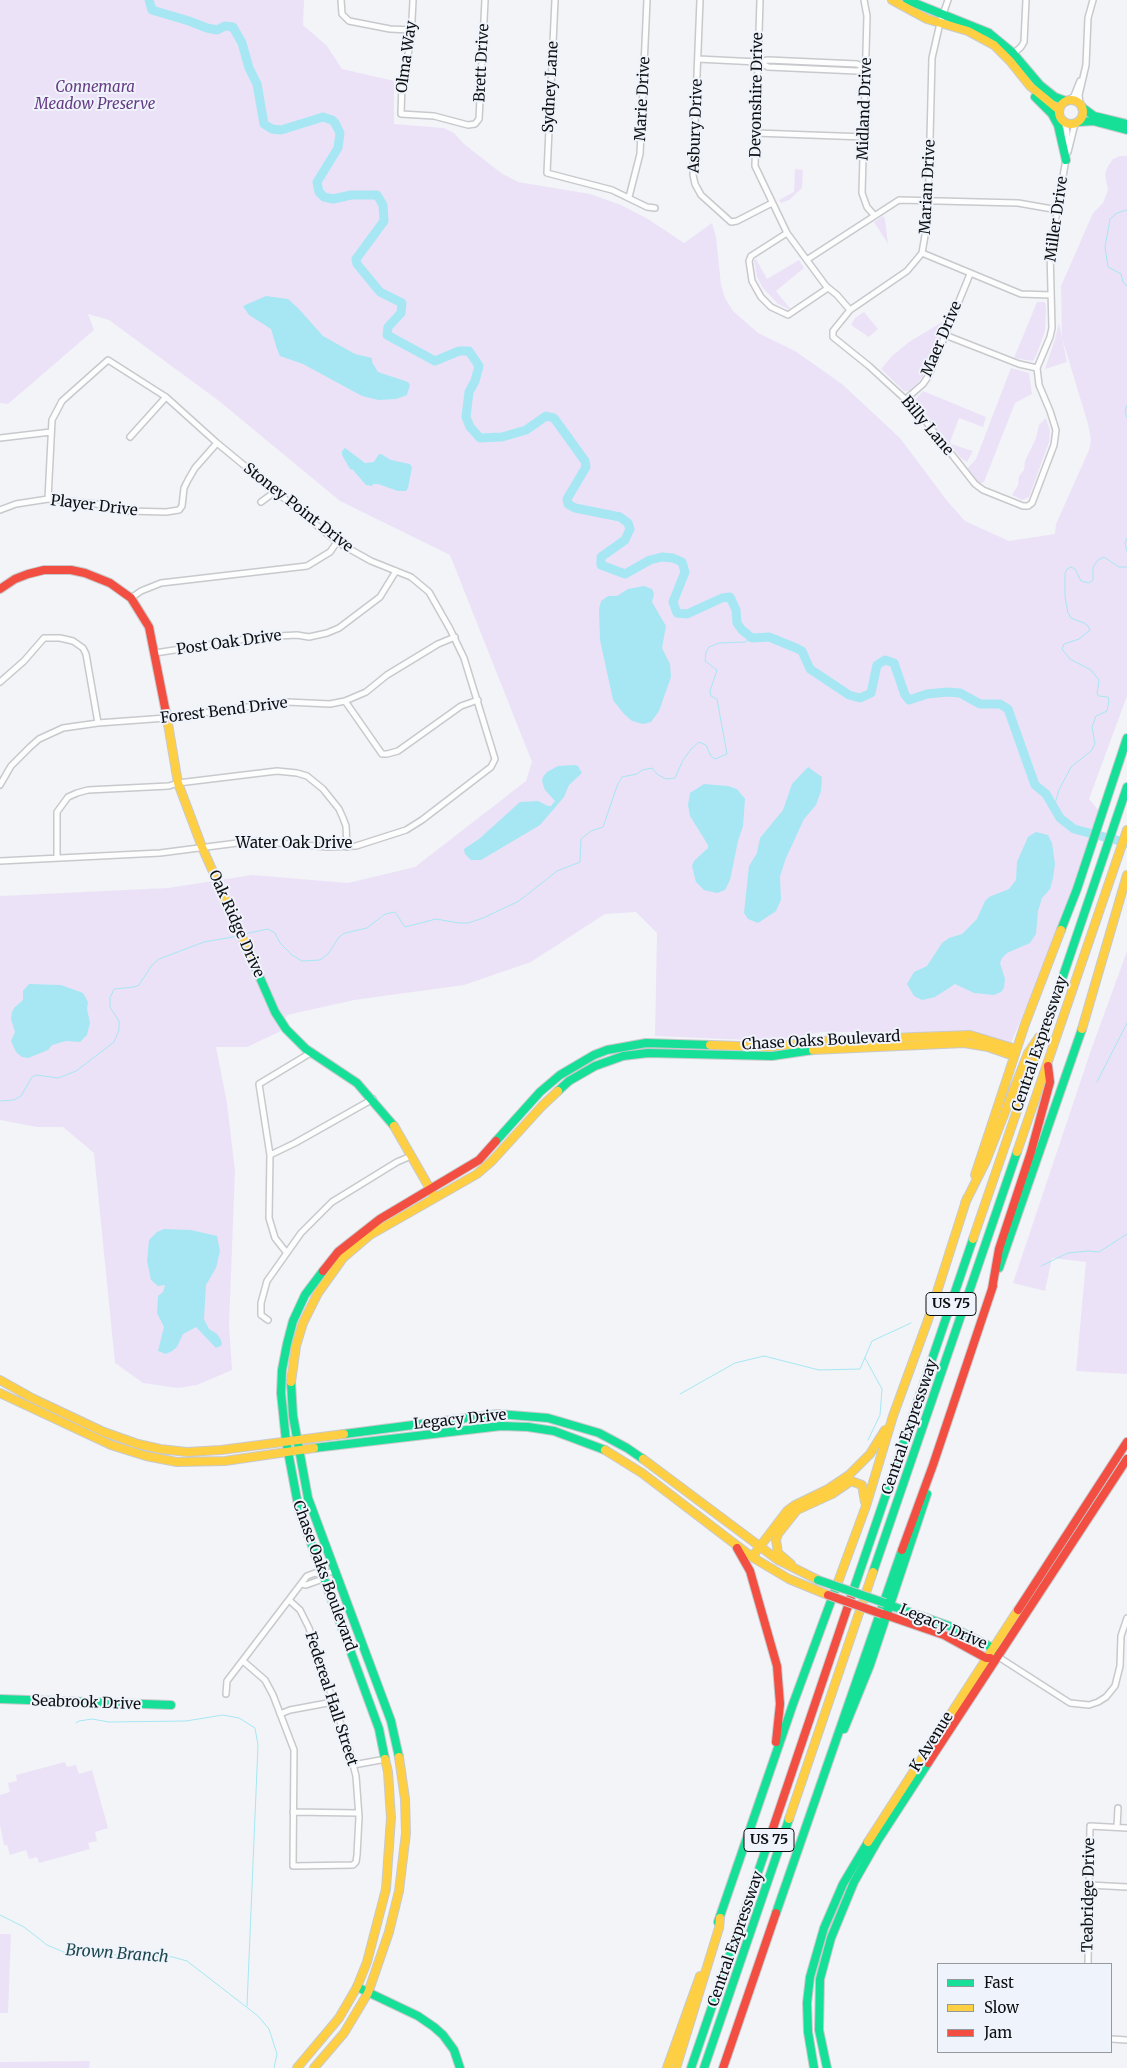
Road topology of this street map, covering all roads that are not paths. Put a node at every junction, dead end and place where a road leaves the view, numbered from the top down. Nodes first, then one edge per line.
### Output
1 (341, 0) edge
2 (413, 0) edge
3 (485, 0) edge
4 (555, 0) edge
5 (647, 0) edge
6 (700, 0) edge
7 (760, 0) edge
8 (864, 0) edge
9 (892, 0) edge
10 (907, 0) edge
11 (948, 0) edge
12 (1026, 0) edge
13 (1093, 0) edge
14 (942, 19) junction
15 (412, 30) junction
16 (1013, 54) junction
17 (698, 60) junction
18 (758, 62) junction
19 (866, 68) junction
20 (1085, 70) junction
21 (1027, 82) junction
22 (1068, 100) junction
23 (1081, 105) junction
24 (1059, 110) junction
25 (401, 114) joint
26 (1065, 123) junction
27 (1077, 123) junction
28 (1127, 124) edge
29 (1127, 130) edge
30 (756, 133) junction
31 (865, 137) junction
32 (1066, 160) junction
33 (629, 197) junction
34 (929, 200) junction
35 (772, 203) junction
36 (655, 208) dead end
37 (1058, 210) junction
38 (874, 215) junction
39 (787, 233) junction
40 (922, 253) junction
41 (808, 259) junction
42 (970, 274) junction
43 (828, 288) junction
44 (1051, 295) junction
45 (850, 310) junction
46 (832, 334) joint
47 (945, 335) junction
48 (1037, 368) junction
49 (166, 397) junction
50 (906, 399) junction
51 (51, 432) junction
52 (130, 437) dead end
53 (0, 438) edge
54 (217, 443) junction
55 (276, 491) junction
56 (48, 499) junction
57 (262, 502) dead end
58 (0, 510) edge
59 (337, 542) junction
60 (396, 571) junction
61 (0, 589) edge
62 (131, 598) junction
63 (455, 637) junction
64 (155, 653) junction
65 (0, 682) edge
66 (478, 700) junction
67 (345, 701) junction
68 (166, 718) junction
69 (98, 723) junction
70 (1127, 738) edge
71 (495, 754) joint
72 (178, 783) junction
73 (0, 785) edge
74 (1127, 787) edge
75 (1127, 830) edge
76 (202, 847) junction
77 (348, 847) junction
78 (57, 858) junction
79 (0, 861) edge
80 (1127, 876) edge
81 (1048, 1021) junction
82 (925, 1036) junction
83 (924, 1044) junction
84 (823, 1045) junction
85 (723, 1046) junction
86 (621, 1047) junction
87 (312, 1052) junction
88 (1015, 1052) junction
89 (723, 1055) junction
90 (623, 1056) junction
91 (585, 1060) junction
92 (1047, 1064) junction
93 (588, 1069) junction
94 (374, 1099) junction
95 (270, 1155) junction
96 (411, 1156) junction
97 (430, 1190) junction
98 (435, 1197) junction
99 (965, 1203) junction
100 (286, 1252) junction
101 (341, 1255) junction
102 (992, 1288) junction
103 (268, 1320) dead end
104 (283, 1364) junction
105 (292, 1366) junction
106 (0, 1380) edge
107 (0, 1393) edge
108 (511, 1414) junction
109 (893, 1416) junction
110 (428, 1423) junction
111 (511, 1426) junction
112 (94, 1428) junction
113 (430, 1434) junction
114 (89, 1435) junction
115 (296, 1440) junction
116 (286, 1441) junction
117 (1127, 1442) edge
118 (940, 1444) junction
119 (627, 1448) junction
120 (169, 1450) junction
121 (298, 1450) junction
122 (288, 1452) junction
123 (620, 1458) junction
124 (166, 1460) junction
125 (1127, 1460) edge
126 (698, 1498) junction
127 (1095, 1500) junction
128 (683, 1504) junction
129 (866, 1506) junction
130 (733, 1543) junction
131 (760, 1547) junction
132 (752, 1557) junction
133 (333, 1570) junction
134 (800, 1573) junction
135 (322, 1575) junction
136 (289, 1600) junction
137 (888, 1604) junction
138 (885, 1614) junction
139 (1127, 1618) edge
140 (949, 1626) junction
141 (944, 1635) junction
142 (993, 1648) junction
143 (996, 1656) junction
144 (986, 1658) junction
145 (243, 1660) junction
146 (226, 1694) dead end
147 (0, 1699) edge
148 (333, 1702) junction
149 (171, 1705) dead end
150 (280, 1714) junction
151 (953, 1717) junction
152 (399, 1756) junction
153 (386, 1759) junction
154 (772, 1765) junction
155 (353, 1766) junction
156 (918, 1773) junction
157 (822, 1778) junction
158 (1118, 1808) dead end
159 (293, 1812) junction
160 (358, 1813) junction
161 (406, 1816) junction
162 (391, 1818) junction
163 (1118, 1828) junction
164 (1127, 1828) edge
165 (1089, 1885) junction
166 (1127, 1887) edge
167 (384, 1899) junction
168 (396, 1903) junction
169 (720, 1918) junction
170 (1088, 1963) edge
171 (810, 1977) junction
172 (820, 1979) junction
173 (357, 1987) junction
174 (368, 1993) junction
175 (1112, 2038) edge
176 (1127, 2040) edge
177 (809, 2047) junction
178 (822, 2047) junction
179 (297, 2068) edge
180 (314, 2068) edge
181 (460, 2068) edge
182 (667, 2068) edge
183 (676, 2068) edge
184 (691, 2068) edge
185 (704, 2068) edge
186 (723, 2068) edge
187 (814, 2068) edge
188 (827, 2068) edge

1 - 15 street
2 - 15 street, Olma Way
3 - 25 street, Brett Drive
4 - 33 street, Sydney Lane
5 - 33 street, Marie Drive
6 - 17 street, Asbury Drive
7 - 18 street, Devonshire Drive
8 - 19 street, Midland Drive
9 - 14 main road
10 - 14 main road
11 - 14 street, Marian Drive
12 - 16 street
13 - 20 street
14 - 16 main road
14 - 21 main road
14 - 34 street, Marian Drive
15 - 25 street, Olma Way
16 - 22 main road
17 - 18 street
17 - 35 street, Asbury Drive
18 - 19 street
18 - 30 street, Devonshire Drive
19 - 31 street, Midland Drive
20 - 22 street
20 - 23 street
21 - 24 main road
21 - 32 main road
22 - 23 main road
22 - 24 main road
23 - 27 main road
23 - 28 main road
24 - 26 main road
26 - 27 main road
26 - 32 street, Miller Drive
27 - 29 main road
27 - 32 street, Miller Drive
30 - 31 street
30 - 35 street, Devonshire Drive
31 - 38 street, Midland Drive
32 - 37 street, Miller Drive
33 - 36 street
34 - 37 street
34 - 38 street
34 - 40 street, Marian Drive
35 - 39 street, Devonshire Drive
37 - 44 street, Miller Drive
38 - 41 street
39 - 41 street, Devonshire Drive
39 - 43 street
40 - 42 street
40 - 45 street, Marian Drive
41 - 43 street, Devonshire Drive
42 - 44 street
42 - 47 street, Maer Drive
43 - 45 street, Devonshire Drive
44 - 48 street, Miller Drive
45 - 46 street, Marian Drive
46 - 50 street, Billy Lane
47 - 48 street
47 - 50 street, Maer Drive
48 - 50 street, Billy Lane
49 - 51 street, Stoney Point Drive
49 - 52 street
49 - 54 street, Stoney Point Drive
51 - 53 street
51 - 56 street
54 - 55 street, Stoney Point Drive
54 - 56 street, Player Drive
55 - 57 street
55 - 59 street, Stoney Point Drive
56 - 58 street, Player Drive
59 - 60 street, Stoney Point Drive
59 - 62 street
60 - 63 street, Stoney Point Drive
60 - 64 street, Post Oak Drive
61 - 62 main road
62 - 64 main road, Oak Ridge Drive
63 - 66 street, Stoney Point Drive
63 - 67 street, Forest Bend Drive
64 - 68 main road, Oak Ridge Drive
65 - 69 street
66 - 67 street
66 - 71 street, Stoney Point Drive
67 - 68 street, Forest Bend Drive
68 - 69 street, Forest Bend Drive
68 - 72 main road, Oak Ridge Drive
69 - 73 street, Forest Bend Drive
70 - 88 main road, Central Expressway
71 - 77 street, Water Oak Drive
72 - 76 main road, Oak Ridge Drive
72 - 77 street
72 - 78 street
74 - 81 main road, Central Expressway / US 75
75 - 92 main road, Central Expressway / US 75
76 - 77 street, Water Oak Drive
76 - 78 street, Water Oak Drive
76 - 87 main road, Oak Ridge Drive
78 - 79 street, Water Oak Drive
80 - 102 main road, Central Expressway
81 - 99 main road
81 - 184 main road, Central Expressway / US 75
82 - 83 main road
82 - 84 main road, Chase Oaks Boulevard
82 - 88 main road, Chase Oaks Boulevard
83 - 84 main road, Chase Oaks Boulevard
83 - 88 main road, Chase Oaks Boulevard
84 - 85 main road, Chase Oaks Boulevard
84 - 89 main road, Chase Oaks Boulevard
85 - 86 main road, Chase Oaks Boulevard
85 - 89 main road
86 - 90 main road
86 - 91 main road, Chase Oaks Boulevard
87 - 94 main road, Oak Ridge Drive
87 - 95 street
88 - 99 main road, Central Expressway
89 - 90 main road, Chase Oaks Boulevard
90 - 93 main road, Chase Oaks Boulevard
91 - 93 main road
91 - 97 main road, Chase Oaks Boulevard
92 - 102 main road
92 - 185 main road, Central Expressway / US 75
93 - 98 main road, Chase Oaks Boulevard
94 - 95 street
94 - 96 main road, Oak Ridge Drive
95 - 100 street
96 - 97 main road, Oak Ridge Drive
96 - 100 street
97 - 98 main road, Oak Ridge Drive
97 - 101 main road, Chase Oaks Boulevard
98 - 101 main road, Chase Oaks Boulevard
99 - 109 main road, Central Expressway
100 - 103 street
101 - 104 main road, Chase Oaks Boulevard
101 - 105 main road, Chase Oaks Boulevard
102 - 118 main road, Central Expressway
104 - 105 main road
104 - 116 main road, Chase Oaks Boulevard
105 - 115 main road, Chase Oaks Boulevard
106 - 112 main road, Legacy Drive
107 - 114 main road, Legacy Drive
108 - 110 main road, Legacy Drive
108 - 111 main road
108 - 119 main road, Legacy Drive
109 - 129 main road, Central Expressway
109 - 131 main road
110 - 113 main road
110 - 115 main road, Legacy Drive
111 - 113 main road, Legacy Drive
111 - 123 main road, Legacy Drive
112 - 114 main road
112 - 120 main road, Legacy Drive
113 - 121 main road, Legacy Drive
114 - 124 main road, Legacy Drive
115 - 116 main road, Legacy Drive
115 - 121 main road, Chase Oaks Boulevard
116 - 120 main road, Legacy Drive
116 - 122 main road, Chase Oaks Boulevard
117 - 127 main road, K Avenue
118 - 137 main road
118 - 157 main road, Central Expressway
119 - 123 main road
119 - 126 main road, Legacy Drive
120 - 124 main road
121 - 122 main road, Legacy Drive
121 - 133 main road, Chase Oaks Boulevard
122 - 124 main road, Legacy Drive
122 - 135 main road, Chase Oaks Boulevard
123 - 128 main road, Legacy Drive
125 - 127 main road, K Avenue
126 - 128 main road
126 - 131 main road, Legacy Drive
127 - 142 main road, K Avenue
127 - 143 main road, K Avenue
128 - 130 main road, Legacy Drive
129 - 134 main road
129 - 154 main road, Central Expressway
130 - 132 main road, Legacy Drive
130 - 154 main road
131 - 132 main road
131 - 134 main road, Legacy Drive
132 - 138 main road, Legacy Drive, bridge
133 - 135 street
133 - 152 main road, Chase Oaks Boulevard
134 - 137 main road, Legacy Drive, bridge
135 - 136 street
135 - 153 main road, Chase Oaks Boulevard
136 - 145 street
136 - 148 street, Federeal Hall Street
137 - 138 main road
137 - 140 main road, Legacy Drive
138 - 141 main road, Legacy Drive
138 - 157 main road
139 - 143 street
140 - 141 main road
140 - 142 main road, Legacy Drive
141 - 144 main road, Legacy Drive
142 - 143 main road, Legacy Drive
142 - 144 main road, K Avenue
143 - 144 main road, Legacy Drive
143 - 151 main road, K Avenue
144 - 151 main road, K Avenue
145 - 146 street
145 - 150 street
147 - 149 main road, Seabrook Drive
148 - 150 street
148 - 155 street, Federeal Hall Street
150 - 159 street
151 - 156 main road, K Avenue
152 - 153 main road
152 - 161 main road, Chase Oaks Boulevard
153 - 155 street
153 - 162 main road, Chase Oaks Boulevard
154 - 169 main road, Central Expressway
155 - 160 street, Federeal Hall Street
156 - 171 main road, K Avenue
156 - 172 main road, K Avenue
157 - 186 main road, Central Expressway
158 - 163 street
159 - 160 street
159 - 160 street, Federeal Hall Street
161 - 162 main road
161 - 168 main road, Chase Oaks Boulevard
162 - 167 main road, Chase Oaks Boulevard
163 - 164 street
163 - 165 street, Teabridge Drive
165 - 166 street
165 - 170 street, Teabridge Drive
167 - 168 main road
167 - 173 main road, Chase Oaks Boulevard
168 - 174 main road, Chase Oaks Boulevard
169 - 182 main road, Central Expressway
169 - 183 main road
171 - 172 main road
171 - 177 main road, K Avenue
172 - 178 main road, K Avenue
173 - 174 main road
173 - 179 main road, Chase Oaks Boulevard
174 - 180 main road, Chase Oaks Boulevard
174 - 181 main road
175 - 176 street
177 - 178 main road
177 - 187 main road, K Avenue
178 - 188 main road, K Avenue

